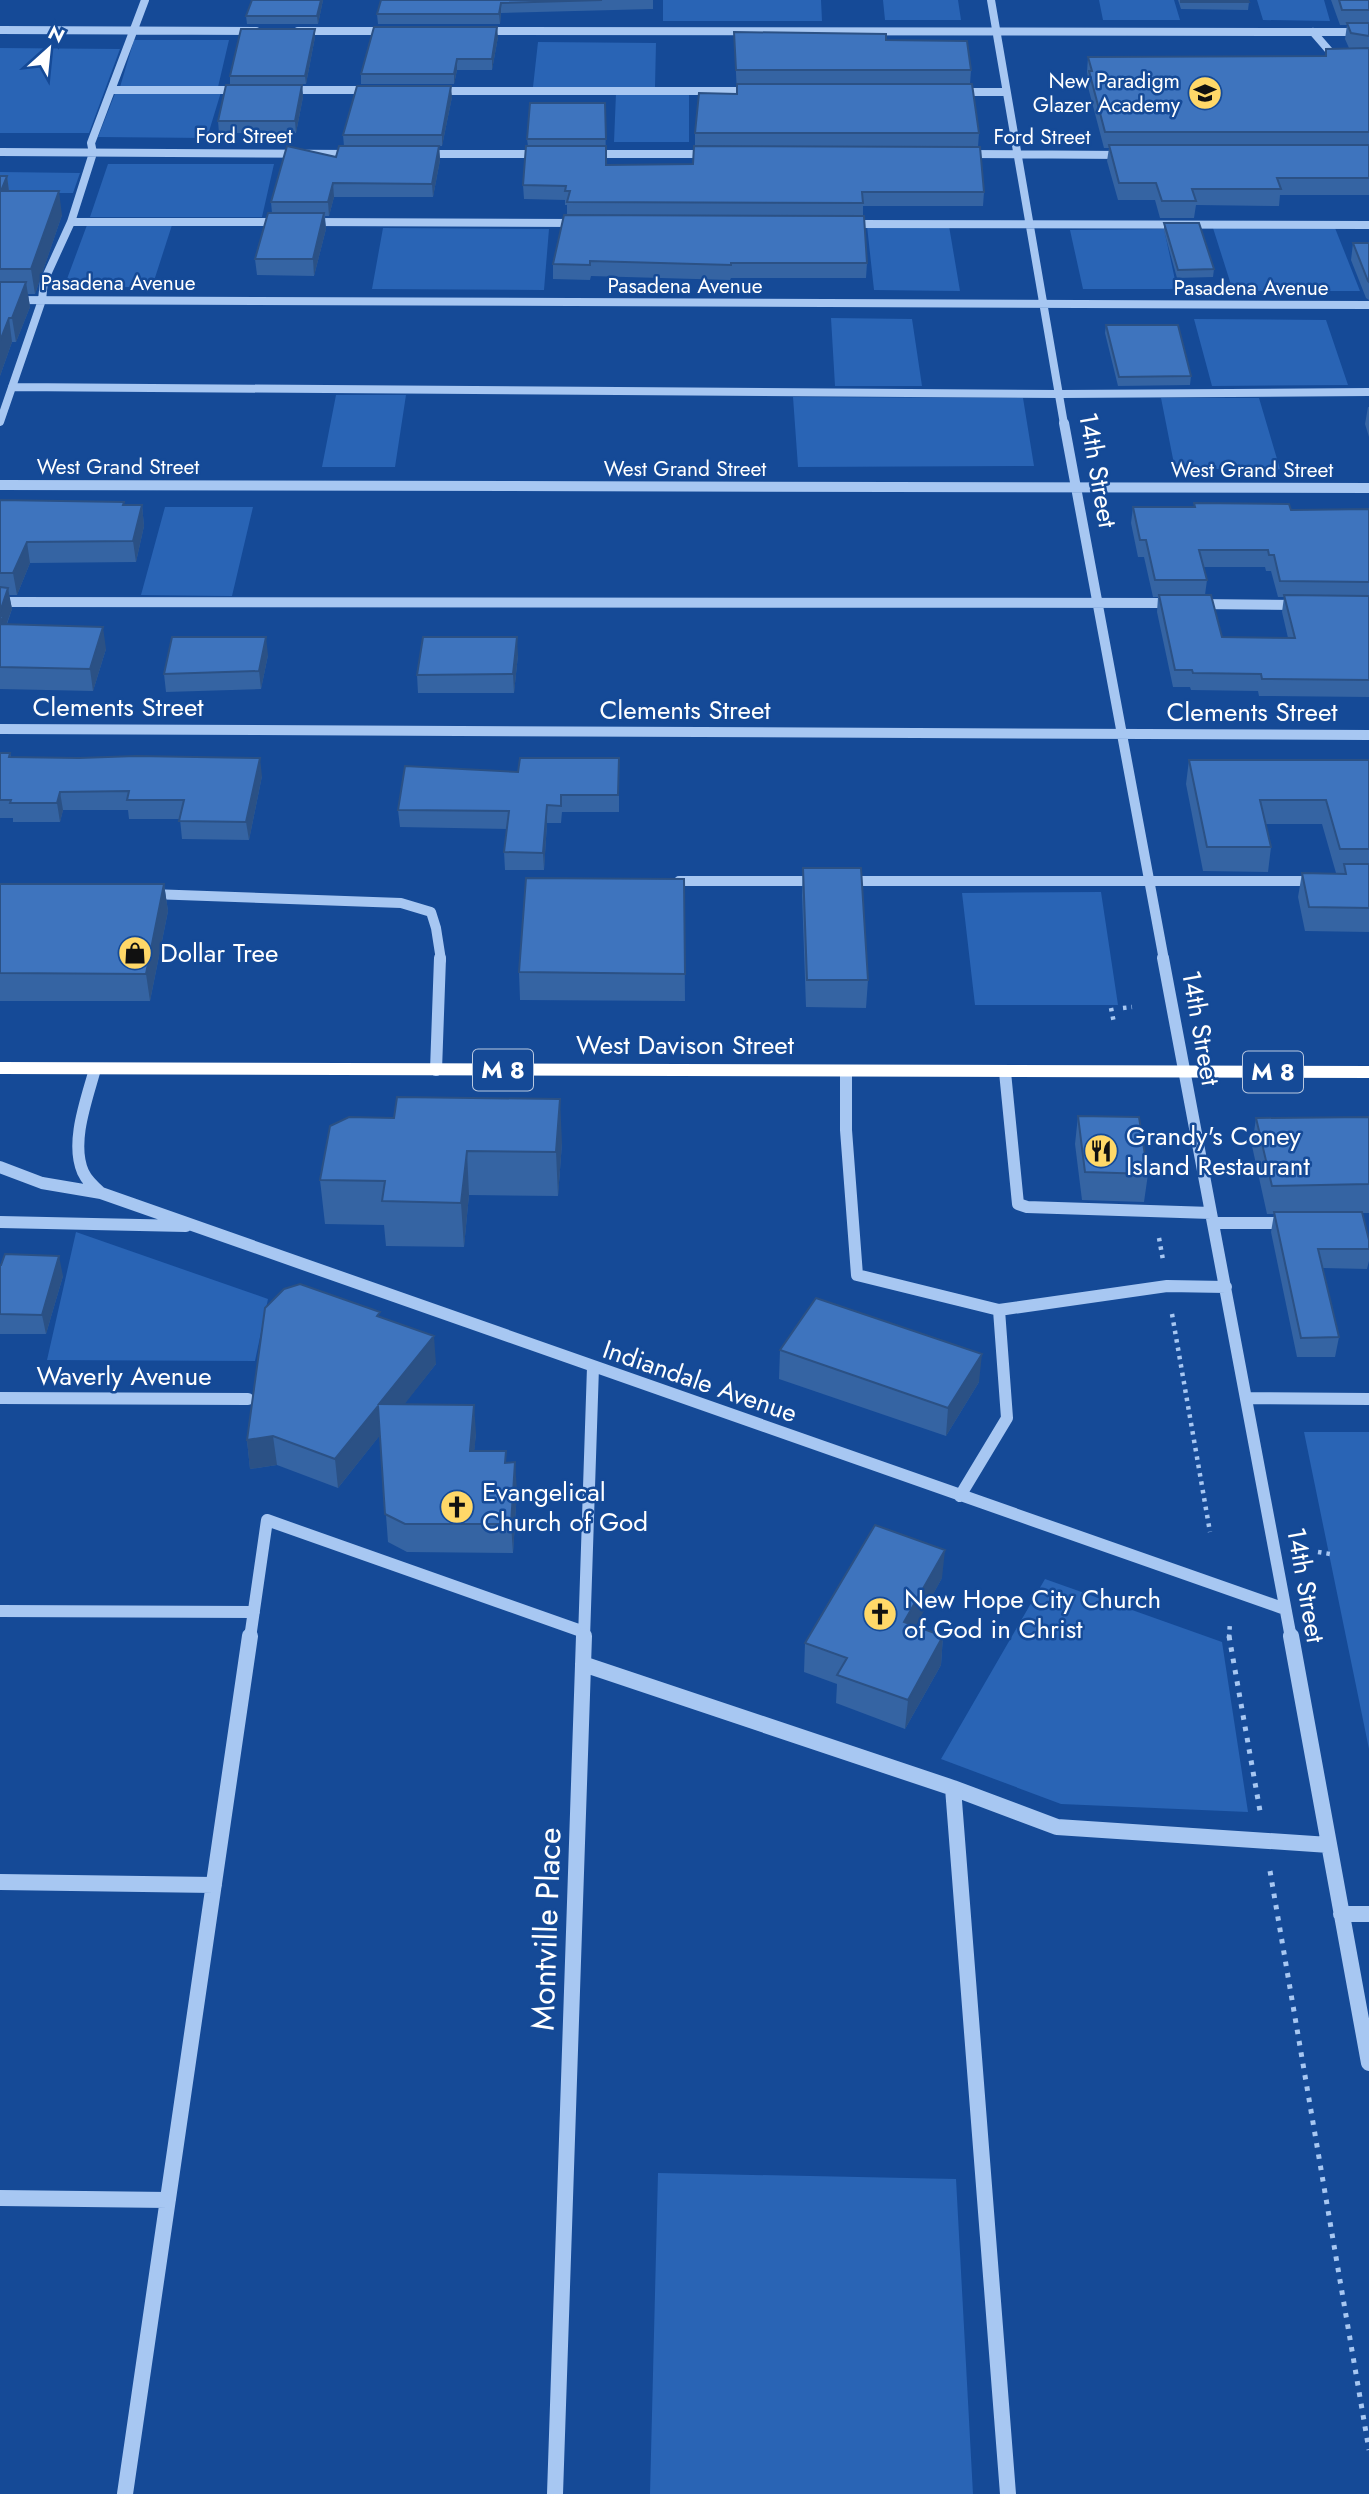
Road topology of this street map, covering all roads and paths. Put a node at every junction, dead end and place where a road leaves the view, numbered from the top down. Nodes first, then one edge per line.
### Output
1 (145, 0) edge
2 (991, 0) edge
3 (0, 30) edge
4 (133, 30) junction
5 (272, 31) edge
6 (286, 31) edge
7 (397, 31) edge
8 (467, 31) edge
9 (996, 32) junction
10 (1313, 32) junction
11 (1369, 32) edge
12 (1369, 57) edge
13 (113, 90) junction
14 (252, 90) edge
15 (280, 90) edge
16 (378, 90) edge
17 (420, 90) edge
18 (769, 91) edge
19 (950, 92) edge
20 (1006, 92) junction
21 (0, 152) edge
22 (93, 153) junction
23 (359, 153) edge
24 (415, 154) edge
25 (554, 154) edge
26 (582, 154) edge
27 (722, 154) edge
28 (960, 154) edge
29 (1016, 155) junction
30 (1140, 155) edge
31 (71, 222) junction
32 (585, 223) edge
33 (835, 224) edge
34 (1029, 224) junction
35 (1369, 225) edge
36 (0, 300) edge
37 (42, 300) junction
38 (1045, 305) junction
39 (1369, 305) edge
40 (12, 387) junction
41 (1369, 392) edge
42 (1060, 394) junction
43 (0, 422) edge
44 (0, 485) edge
45 (1077, 487) junction
46 (1369, 488) edge
47 (0, 602) edge
48 (1096, 603) junction
49 (1314, 605) edge
50 (0, 729) edge
51 (1123, 735) junction
52 (1369, 735) edge
53 (679, 881) edge
54 (1150, 881) junction
55 (1328, 881) edge
56 (134, 894) edge
57 (1123, 1007) dead end
58 (1132, 1007) dead end
59 (1111, 1008) dead end
60 (1114, 1023) dead end
61 (0, 1068) edge
62 (95, 1069) junction
63 (436, 1070) junction
64 (846, 1071) junction
65 (1005, 1072) junction
66 (1183, 1072) junction
67 (1369, 1072) edge
68 (0, 1167) edge
69 (101, 1193) junction
70 (1154, 1212) junction
71 (1212, 1218) junction
72 (0, 1222) edge
73 (1301, 1223) edge
74 (196, 1227) junction
75 (1167, 1286) junction
76 (1226, 1287) junction
77 (999, 1310) junction
78 (593, 1367) junction
79 (0, 1398) edge
80 (1247, 1398) junction
81 (248, 1399) dead end
82 (1369, 1399) edge
83 (960, 1496) junction
84 (1210, 1532) dead end
85 (1318, 1552) dead end
86 (1331, 1554) dead end
87 (1285, 1609) junction
88 (0, 1611) edge
89 (254, 1612) junction
90 (1230, 1622) dead end
91 (584, 1632) junction
92 (583, 1664) junction
93 (953, 1788) junction
94 (1265, 1841) junction
95 (1329, 1845) junction
96 (0, 1882) edge
97 (214, 1885) junction
98 (1341, 1914) junction
99 (1369, 1914) edge
100 (1369, 2063) edge
101 (0, 2198) edge
102 (168, 2200) junction
103 (1369, 2449) edge
104 (125, 2494) edge
105 (555, 2494) edge
106 (1008, 2494) edge

1 - 4 street
2 - 9 street, 14th Street
3 - 4 street
4 - 5 street
4 - 13 street
6 - 7 street
8 - 9 street
9 - 10 street
9 - 20 street, 14th Street
10 - 11 street
10 - 12 street
13 - 14 street
13 - 22 street
15 - 16 street
17 - 18 street
19 - 20 street
20 - 29 street, 14th Street
21 - 22 street, Ford Street
22 - 23 street, Ford Street
22 - 31 street
24 - 25 street
26 - 27 street
28 - 29 street, Ford Street
29 - 30 street, Ford Street
29 - 34 street, 14th Street
31 - 32 street
31 - 37 street
33 - 34 street
34 - 35 street
34 - 38 street, 14th Street
36 - 37 street, Pasadena Avenue
37 - 38 street, Pasadena Avenue
37 - 40 street
38 - 39 street, Pasadena Avenue
38 - 42 street, 14th Street
40 - 42 street
40 - 43 street
41 - 42 street
42 - 45 street, 14th Street
44 - 45 street, West Grand Street
45 - 46 street, West Grand Street
45 - 48 street, 14th Street
47 - 48 street
48 - 49 street
48 - 51 street, 14th Street
50 - 51 street, Clements Street
51 - 52 street, Clements Street
51 - 54 street, 14th Street
53 - 54 street
54 - 55 street
54 - 66 street, 14th Street
56 - 63 street
57 - 58 path
59 - 60 path
61 - 62 highway, West Davison Street / M 8
62 - 63 highway, West Davison Street / M 8
62 - 69 street
63 - 64 highway, West Davison Street / M 8
64 - 65 highway, West Davison Street / M 8
64 - 77 street
65 - 66 highway, West Davison Street / M 8
65 - 70 street
66 - 67 highway, West Davison Street / M 8
66 - 71 street, 14th Street
68 - 69 street, Indiandale Avenue
69 - 74 street, Indiandale Avenue
70 - 71 street
70 - 75 path
71 - 73 street
71 - 76 street, 14th Street
72 - 74 street
74 - 78 street, Indiandale Avenue
75 - 76 street
75 - 77 street
75 - 84 path
76 - 80 street, 14th Street
77 - 83 street
78 - 83 street, Indiandale Avenue
78 - 91 street, Montville Place
79 - 81 street, Waverly Avenue
80 - 82 street
80 - 87 street, 14th Street
83 - 87 street, Indiandale Avenue
85 - 86 path
87 - 95 street, 14th Street
88 - 89 street
89 - 91 street
89 - 97 street
90 - 94 path
91 - 92 street, Montville Place
92 - 93 street
92 - 105 street, Montville Place
93 - 94 street
93 - 106 street
94 - 95 street
94 - 103 path
95 - 98 street, 14th Street
96 - 97 street
97 - 102 street
98 - 99 street
98 - 100 street, 14th Street
101 - 102 street
102 - 104 street

